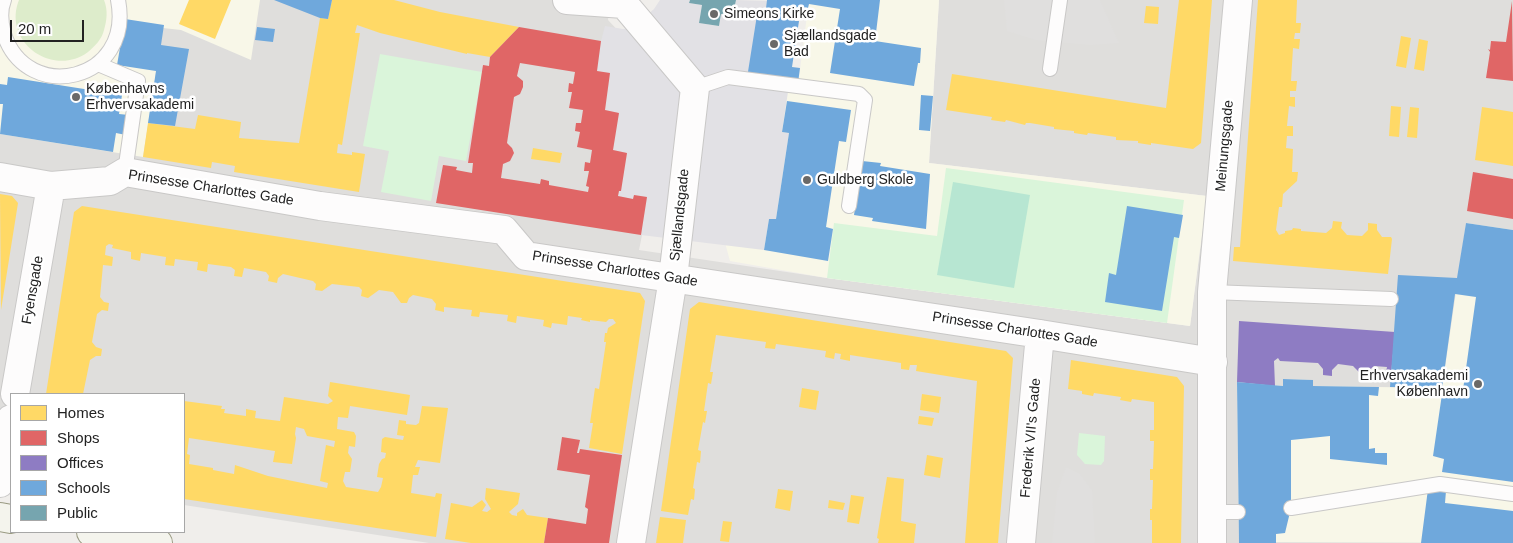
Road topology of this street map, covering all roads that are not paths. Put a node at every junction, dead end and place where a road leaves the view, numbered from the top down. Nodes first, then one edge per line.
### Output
1 (4, 0) edge
2 (118, 0) edge
3 (567, 0) edge
4 (1060, 0) edge
5 (1238, 0) edge
6 (624, 2) edge
7 (98, 64) junction
8 (1050, 69) dead end
9 (695, 88) junction
10 (124, 172) junction
11 (0, 177) edge
12 (51, 186) junction
13 (849, 206) dead end
14 (673, 278) junction
15 (1212, 292) junction
16 (1391, 299) dead end
17 (1040, 334) junction
18 (1213, 362) junction
19 (16, 393) edge
20 (10, 424) edge
21 (0, 483) edge
22 (1513, 494) edge
23 (1291, 508) dead end
24 (97, 533) edge
25 (158, 543) edge
26 (631, 543) edge
27 (1021, 543) edge
28 (1212, 543) edge

1 - 7 lane
2 - 7 lane
3 - 6 street
4 - 8 lane
5 - 15 street, Meinungsgade
6 - 9 street
7 - 10 lane
9 - 13 lane
9 - 14 street, Sjællandsgade
10 - 12 street, Prinsesse Charlottes Gade
10 - 14 street, Prinsesse Charlottes Gade
11 - 12 street, Prinsesse Charlottes Gade
12 - 19 street, Fyensgade
14 - 17 street, Prinsesse Charlottes Gade
14 - 26 street, Sjællandsgade
15 - 16 lane
15 - 18 street, Meinungsgade
17 - 18 street, Prinsesse Charlottes Gade
17 - 27 street, Frederik VII's Gade
18 - 28 street, Meinungsgade
20 - 21 street
22 - 23 lane
24 - 25 street

